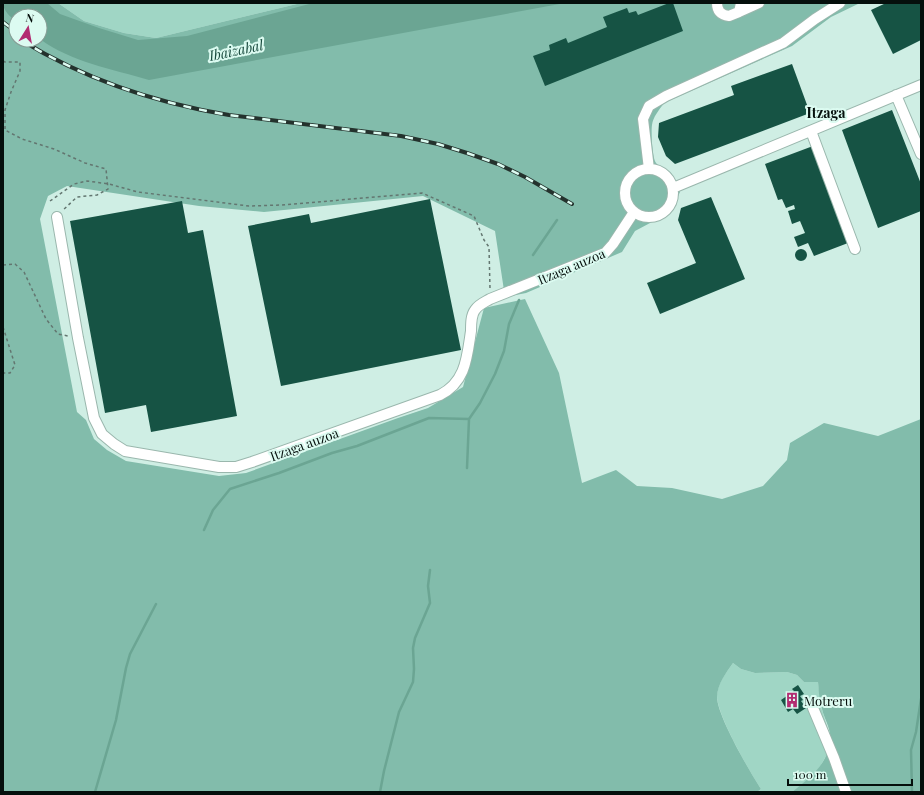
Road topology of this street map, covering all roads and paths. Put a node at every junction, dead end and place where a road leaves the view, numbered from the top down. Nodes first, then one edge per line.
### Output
1 (717, 3) edge
2 (759, 3) edge
3 (840, 3) edge
4 (740, 7) edge
5 (3, 61) edge
6 (921, 85) edge
7 (896, 95) junction
8 (812, 131) junction
9 (921, 154) edge
10 (649, 169) junction
11 (109, 184) junction
12 (673, 188) junction
13 (50, 201) dead end
14 (634, 212) junction
15 (57, 217) joint
16 (855, 249) dead end
17 (3, 265) edge
18 (490, 299) junction
19 (3, 327) edge
20 (78, 338) junction
21 (3, 374) edge
22 (813, 708) dead end
23 (846, 792) edge

1 - 4 street
2 - 4 street
3 - 10 street
5 - 11 path
6 - 7 street
7 - 8 street
7 - 9 street
8 - 12 street
8 - 16 street
10 - 12 street
10 - 14 street
11 - 13 path
11 - 15 path
11 - 18 path
12 - 14 street
14 - 18 street, Itzaga auzoa
15 - 20 street, Itzaga auzoa
17 - 20 path
18 - 20 street, Itzaga auzoa
19 - 21 path
22 - 23 street

